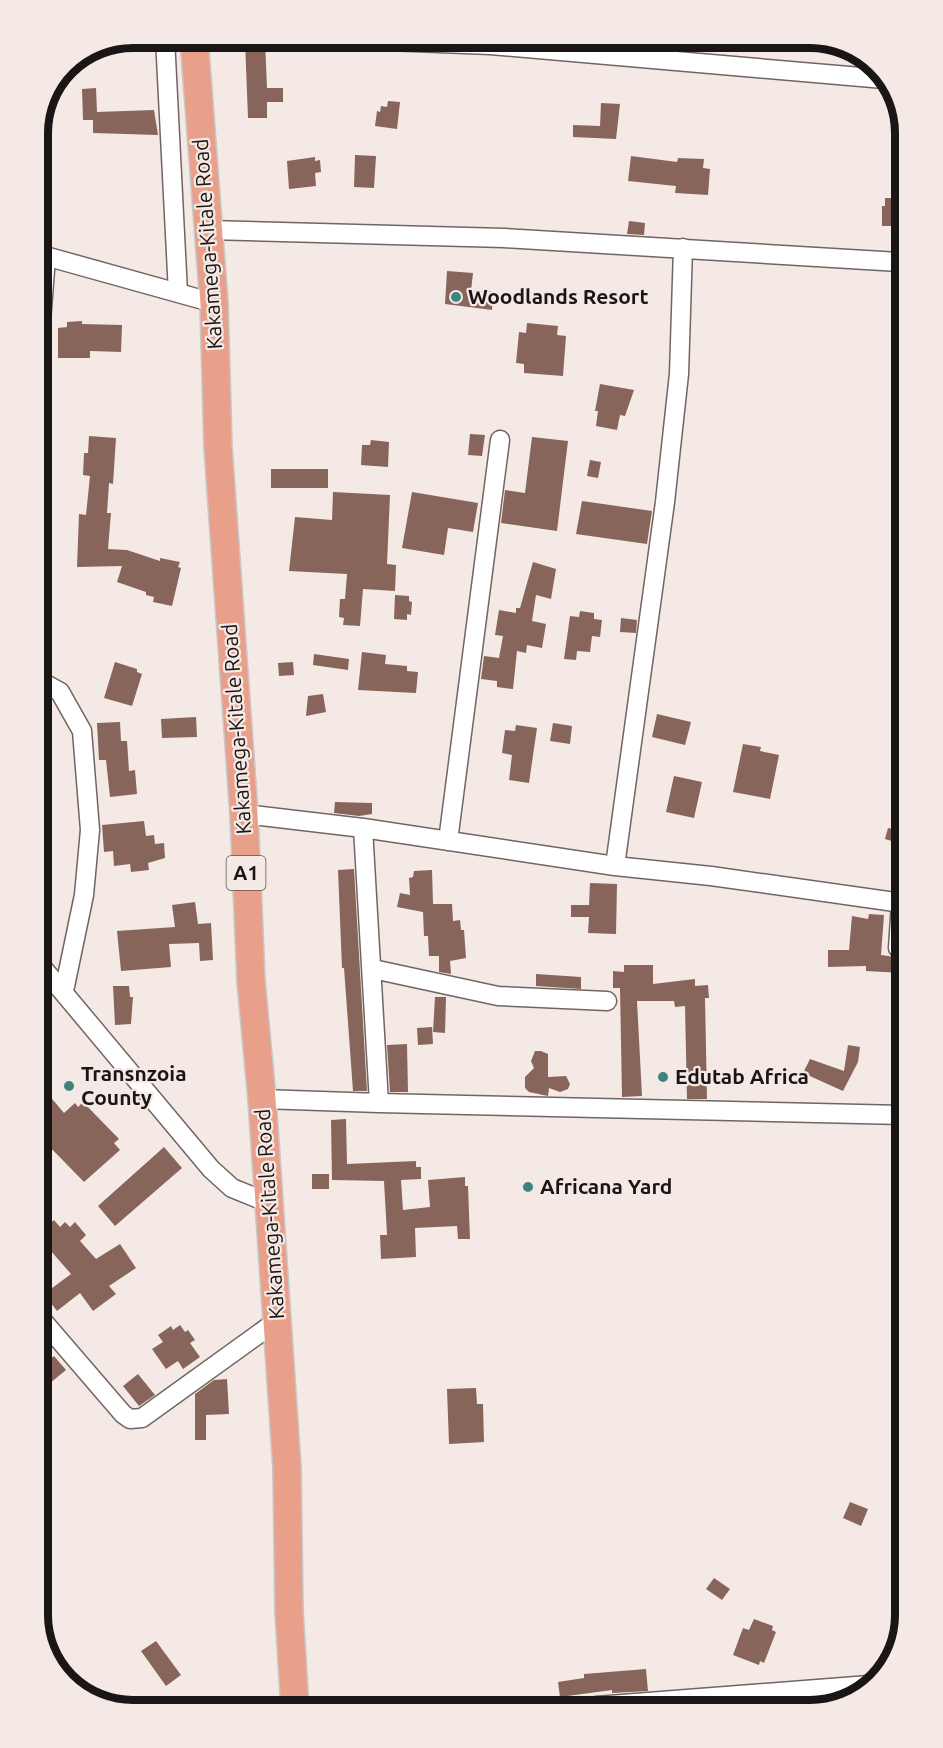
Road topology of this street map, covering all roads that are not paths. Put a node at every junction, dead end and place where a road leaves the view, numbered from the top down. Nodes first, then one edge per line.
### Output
1 (166, 48) edge
2 (195, 48) edge
3 (525, 48) edge
4 (874, 78) edge
5 (208, 230) junction
6 (683, 248) junction
7 (48, 258) edge
8 (895, 262) edge
9 (178, 293) junction
10 (214, 303) junction
11 (500, 440) dead end
12 (48, 685) edge
13 (244, 814) junction
14 (363, 828) junction
15 (448, 841) junction
16 (615, 866) junction
17 (895, 902) edge
18 (373, 969) junction
19 (48, 973) edge
20 (64, 991) junction
21 (607, 1001) dead end
22 (262, 1099) junction
23 (379, 1103) junction
24 (895, 1115) edge
25 (269, 1203) junction
26 (278, 1320) junction
27 (48, 1327) edge
28 (857, 1686) edge
29 (295, 1700) edge
30 (674, 1700) edge

1 - 9 street
2 - 5 highway, Kakamega-Kitale Road / A1
3 - 4 street
5 - 6 street
5 - 10 highway, Kakamega-Kitale Road / A1
6 - 8 street
6 - 16 street
7 - 9 street
9 - 10 street
10 - 13 highway, Kakamega-Kitale Road / A1
11 - 15 street
12 - 20 street
13 - 14 street
13 - 22 highway, Kakamega-Kitale Road / A1
14 - 15 street
14 - 18 street
15 - 16 street
16 - 17 street
18 - 21 street
18 - 23 street
19 - 20 street
20 - 25 street
22 - 23 street
22 - 25 highway, Kakamega-Kitale Road / A1
23 - 24 street
25 - 26 highway, Kakamega-Kitale Road / A1
26 - 27 street
26 - 29 highway, Kakamega-Kitale Road / A1
28 - 30 street

